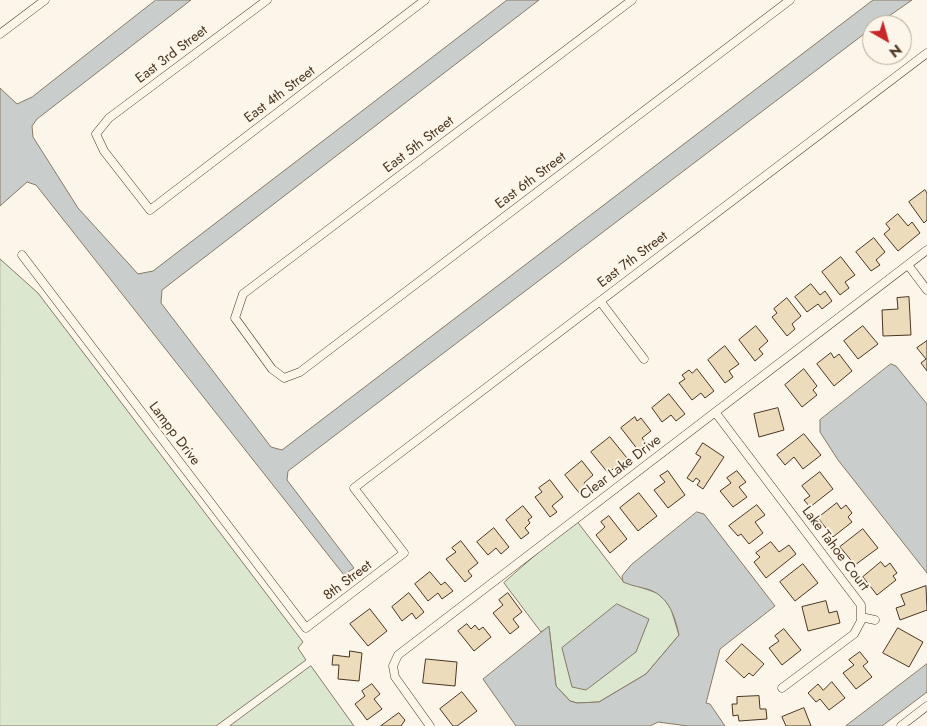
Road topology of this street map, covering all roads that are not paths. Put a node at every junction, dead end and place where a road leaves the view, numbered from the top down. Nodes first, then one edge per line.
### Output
1 (45, 0) edge
2 (267, 0) edge
3 (425, 0) edge
4 (632, 0) edge
5 (790, 0) edge
6 (0, 34) edge
7 (927, 53) edge
8 (150, 210) joint
9 (927, 250) edge
10 (22, 255) dead end
11 (908, 265) junction
12 (927, 290) edge
13 (600, 301) junction
14 (644, 359) dead end
15 (284, 378) joint
16 (715, 412) junction
17 (404, 553) joint
18 (861, 617) junction
19 (875, 620) dead end
20 (306, 628) joint
21 (384, 664) dead end
22 (393, 666) junction
23 (782, 688) dead end
24 (927, 706) edge
25 (430, 726) edge
26 (901, 726) edge

1 - 6 street
2 - 8 street, East 3rd Street
3 - 8 street, East 4th Street
4 - 15 street, East 5th Street
5 - 15 street, East 6th Street
7 - 13 street, East 7th Street
9 - 11 street, Clear Lake Drive
10 - 20 street, Lampp Drive
11 - 12 street
11 - 16 street, Clear Lake Drive
13 - 14 street
13 - 17 street, East 7th Street
16 - 18 street, Lake Tahoe Court
16 - 22 street, Clear Lake Drive
17 - 20 street, 8th Street
18 - 19 street
18 - 23 street
21 - 22 street
22 - 25 street
24 - 26 street

